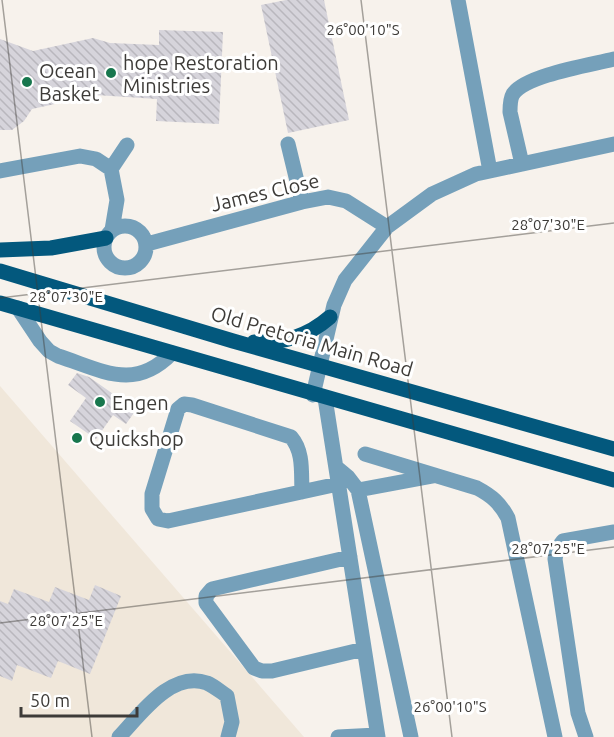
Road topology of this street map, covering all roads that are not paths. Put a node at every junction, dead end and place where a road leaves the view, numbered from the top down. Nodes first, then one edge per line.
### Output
1 (458, 0) edge
2 (614, 59) edge
3 (288, 144) dead end
4 (614, 144) edge
5 (127, 145) dead end
6 (522, 164) junction
7 (111, 169) junction
8 (0, 171) edge
9 (490, 171) junction
10 (117, 200) junction
11 (302, 202) junction
12 (134, 227) junction
13 (387, 227) junction
14 (109, 234) junction
15 (147, 244) junction
16 (0, 250) edge
17 (0, 270) edge
18 (0, 303) edge
19 (18, 308) junction
20 (330, 316) junction
21 (233, 341) junction
22 (172, 353) junction
23 (319, 366) junction
24 (319, 396) junction
25 (614, 449) edge
26 (365, 454) dead end
27 (336, 466) junction
28 (435, 475) junction
29 (614, 480) edge
30 (338, 484) junction
31 (358, 490) junction
32 (302, 492) junction
33 (614, 532) edge
34 (350, 557) junction
35 (364, 648) junction
36 (377, 736) edge
37 (119, 737) edge
38 (228, 737) edge
39 (338, 737) edge
40 (411, 737) edge
41 (555, 737) edge
42 (586, 737) edge

1 - 9 street
2 - 6 street
3 - 11 street
4 - 6 street
5 - 7 street
6 - 9 street
7 - 8 street
7 - 10 street
9 - 13 street
10 - 12 street
10 - 14 street
11 - 13 street, James Close
11 - 15 street, James Close
12 - 14 street
12 - 15 street
13 - 20 street
14 - 15 street
14 - 16 main road
17 - 21 main road, Old Pretoria Main Road
18 - 19 main road
19 - 22 main road
19 - 22 street
20 - 21 main road
20 - 23 street
21 - 23 main road, Old Pretoria Main Road
22 - 24 main road
23 - 24 street
23 - 25 main road, Old Pretoria Main Road
24 - 27 street
24 - 29 main road
26 - 28 street
27 - 30 street
27 - 31 street
28 - 31 street
28 - 41 street
30 - 32 street
30 - 34 street
31 - 40 street
32 - 32 street
33 - 42 street
34 - 35 street
34 - 35 street
35 - 36 street
36 - 39 street
37 - 38 street

